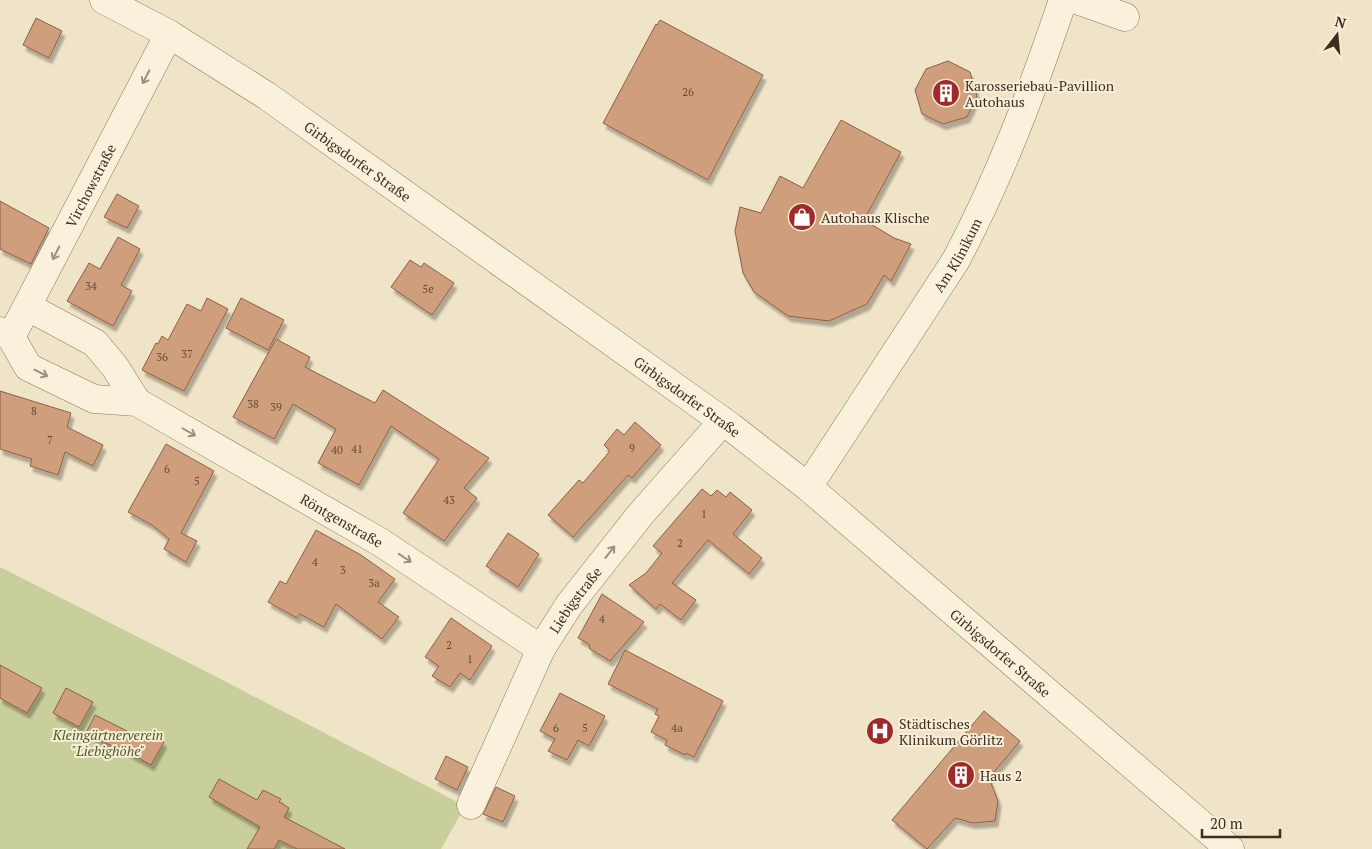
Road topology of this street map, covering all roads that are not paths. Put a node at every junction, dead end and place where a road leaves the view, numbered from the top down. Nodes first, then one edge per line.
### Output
1 (104, 0) edge
2 (1062, 0) edge
3 (1077, 0) edge
4 (1125, 17) dead end
5 (169, 34) junction
6 (28, 307) junction
7 (6, 334) edge
8 (138, 402) junction
9 (723, 421) junction
10 (808, 487) junction
11 (541, 649) junction
12 (471, 805) dead end
13 (1230, 849) edge

1 - 5 street, Girbigsdorfer Straße
2 - 10 street, Am Klinikum
3 - 4 street
5 -> 6 street, Virchowstraße
5 - 9 street, Girbigsdorfer Straße
6 - 7 street, Virchowstraße
6 - 8 street, Röntgenstraße
7 -> 8 street, Röntgenstraße
8 -> 11 street, Röntgenstraße
9 - 10 street, Girbigsdorfer Straße
11 -> 9 street, Liebigstraße
10 - 13 street, Girbigsdorfer Straße
11 - 12 street, Liebigstraße

